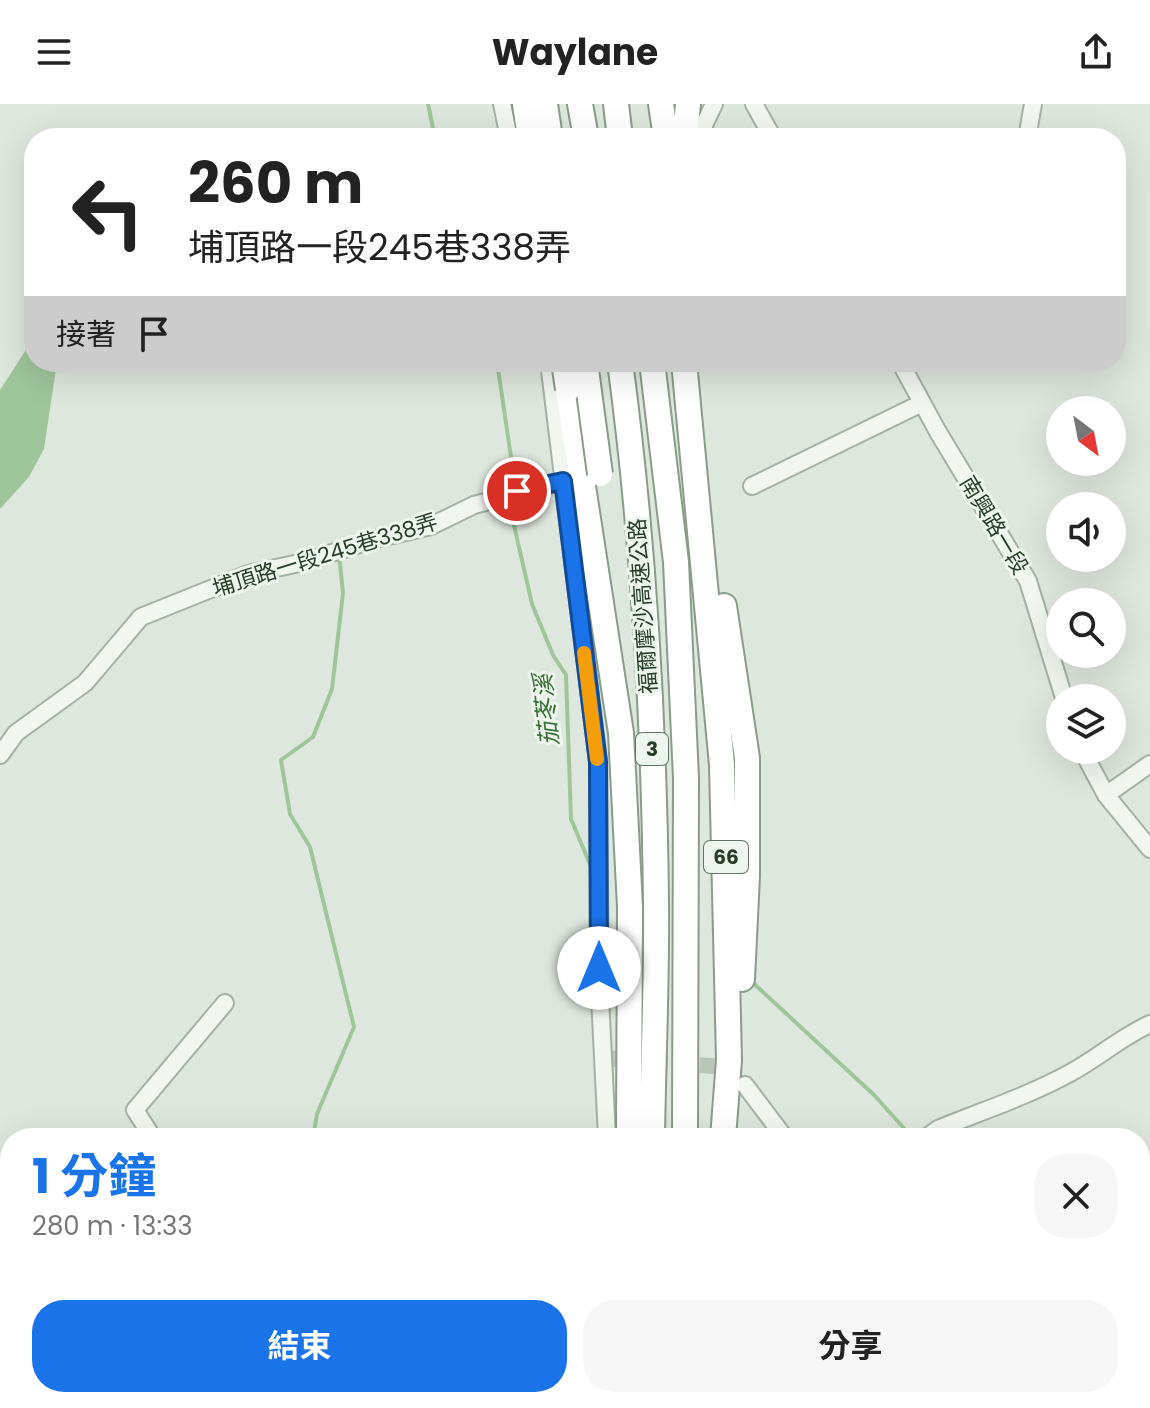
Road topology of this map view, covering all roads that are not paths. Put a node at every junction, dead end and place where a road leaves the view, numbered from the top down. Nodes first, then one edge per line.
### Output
1 (502, 104) edge
2 (525, 104) edge
3 (545, 104) edge
4 (580, 104) edge
5 (616, 104) edge
6 (651, 104) edge
7 (661, 104) edge
8 (688, 104) edge
9 (714, 104) edge
10 (754, 104) edge
11 (1033, 104) edge
12 (507, 128) edge
13 (529, 128) edge
14 (549, 128) edge
15 (584, 128) edge
16 (619, 128) edge
17 (655, 128) edge
18 (665, 128) edge
19 (686, 128) edge
20 (704, 128) edge
21 (767, 128) edge
22 (1029, 128) edge
23 (550, 372) edge
24 (565, 372) edge
25 (586, 372) edge
26 (621, 372) edge
27 (653, 372) edge
28 (685, 372) edge
29 (700, 372) edge
30 (905, 372) edge
31 (922, 403) junction
32 (563, 481) junction
33 (752, 486) dead end
34 (1060, 684) edge
35 (621, 733) junction
36 (0, 755) edge
37 (1089, 764) edge
38 (1150, 764) edge
39 (1106, 795) junction
40 (1150, 849) edge
41 (225, 1003) dead end
42 (1150, 1024) edge
43 (729, 1060) junction
44 (745, 1085) tunnel mouth
45 (147, 1128) edge
46 (607, 1128) edge
47 (629, 1128) edge
48 (652, 1128) edge
49 (685, 1128) edge
50 (724, 1128) edge
51 (777, 1128) edge
52 (941, 1128) edge

1 - 12 street
2 - 13 highway
3 - 14 highway
4 - 15 highway
5 - 16 highway
6 - 17 highway
7 - 18 highway
8 - 19 highway
9 - 20 street
10 - 21 street
11 - 22 street
23 - 32 street
24 - 35 highway, bridge
25 - 35 highway, bridge
26 - 48 highway, 福爾摩沙高速公路 / 3
27 - 49 highway, 福爾摩沙高速公路 / 3
28 - 43 highway, 66
29 - 43 highway
30 - 31 street, 南興路一段
31 - 33 street
31 - 34 street, 南興路一段
32 - 36 street, 埔頂路一段245巷338弄
32 - 46 street
35 - 47 highway
37 - 39 street
38 - 39 street
39 - 40 street
41 - 45 street
42 - 52 street
43 - 50 highway
44 - 51 street

